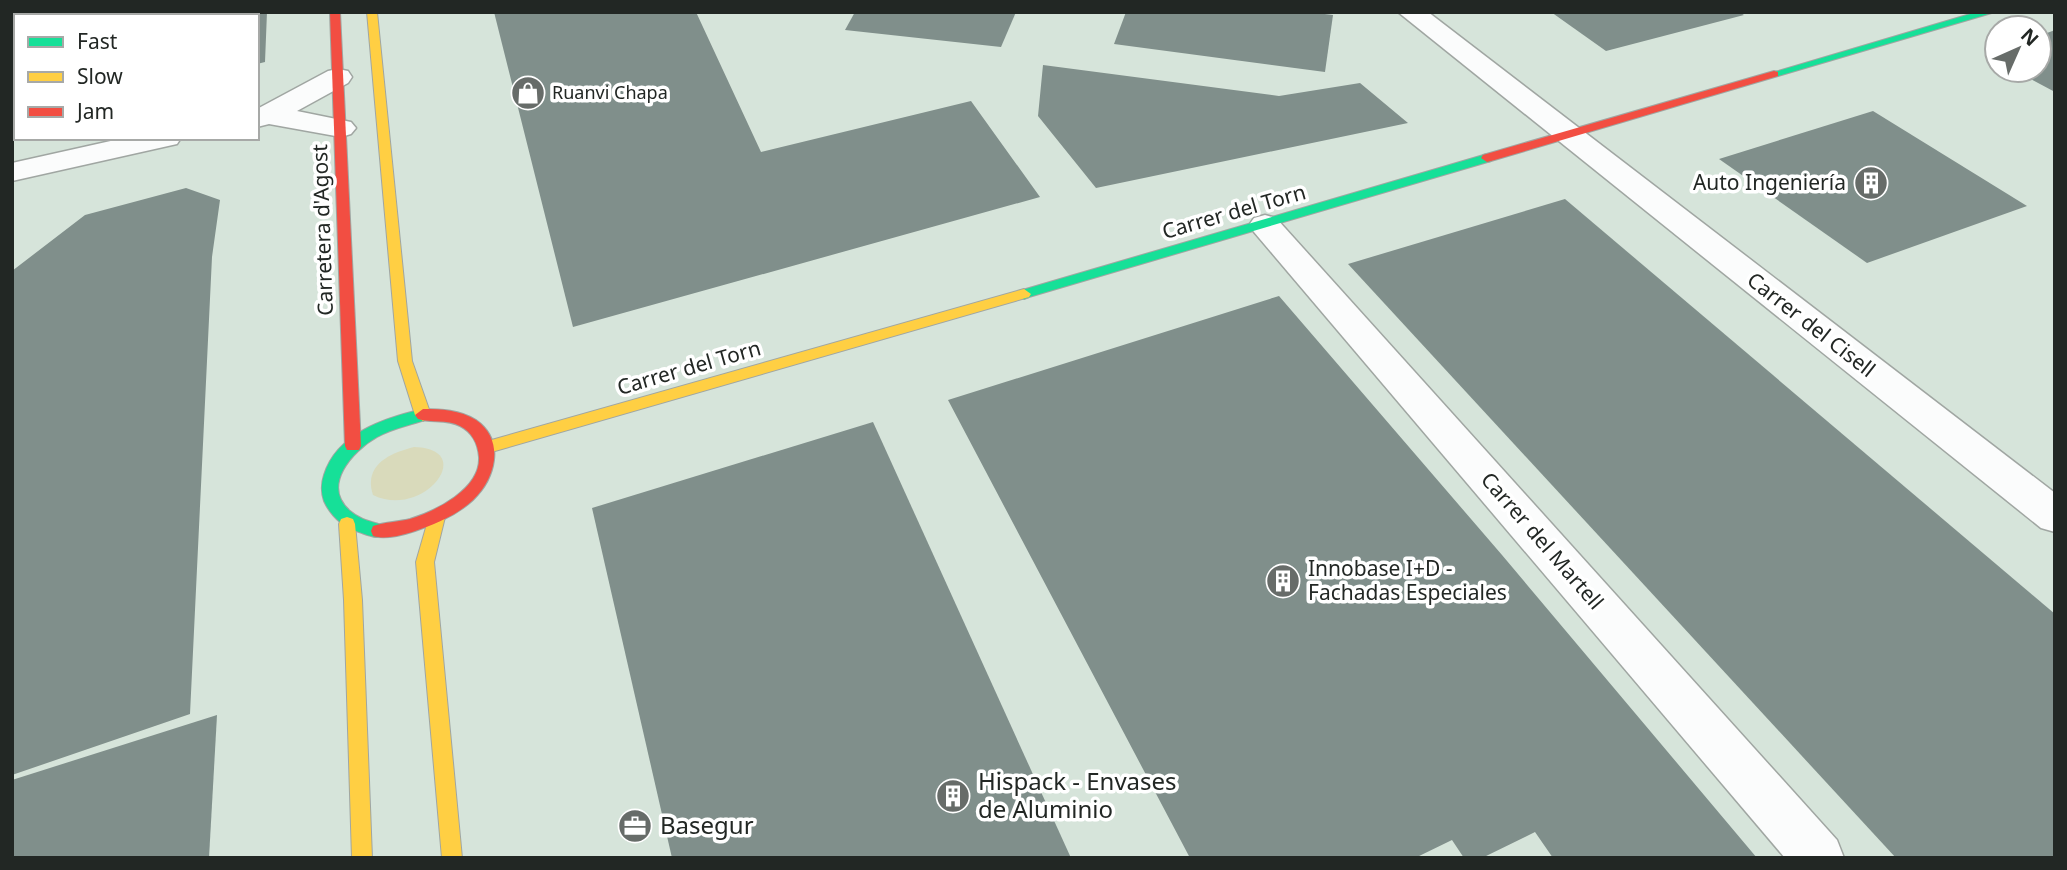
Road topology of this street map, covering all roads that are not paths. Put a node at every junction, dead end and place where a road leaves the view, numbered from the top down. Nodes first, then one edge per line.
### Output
1 (335, 12) edge
2 (372, 12) edge
3 (1411, 12) edge
4 (1990, 12) edge
5 (338, 77) junction
6 (263, 117) edge
7 (341, 128) junction
8 (1568, 133) junction
9 (157, 140) edge
10 (12, 172) edge
11 (1265, 225) junction
12 (423, 415) junction
13 (353, 446) junction
14 (488, 447) junction
15 (2055, 516) edge
16 (437, 517) junction
17 (347, 524) junction
18 (362, 858) edge
19 (452, 858) edge
20 (1819, 858) edge

1 - 5 main road, Carretera d'Agost
2 - 12 main road
3 - 8 street
4 - 8 main road, Carrer del Torn
5 - 6 street
5 - 7 main road, Carretera d'Agost
6 - 7 street
7 - 13 main road, Carretera d'Agost
8 - 11 main road, Carrer del Torn
8 - 15 street, Carrer del Cisell
9 - 10 street
11 - 14 main road, Carrer del Torn
11 - 20 street, Carrer del Martell
12 - 13 main road
12 - 14 main road
13 - 17 main road
14 - 16 main road
16 - 17 main road
16 - 19 main road
17 - 18 main road

